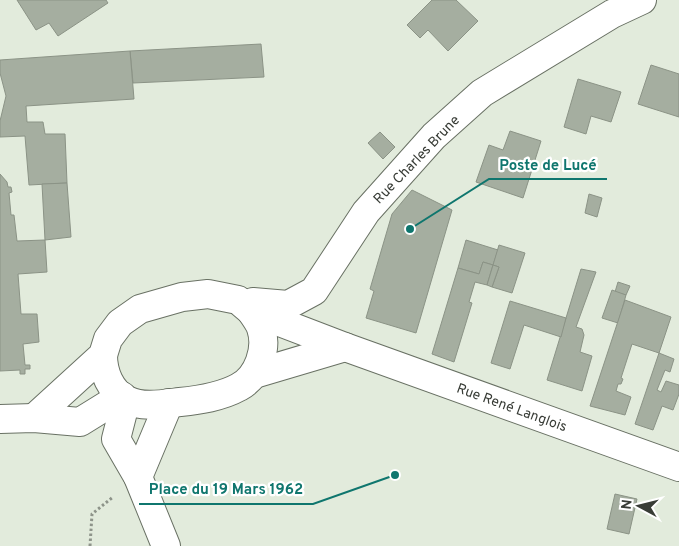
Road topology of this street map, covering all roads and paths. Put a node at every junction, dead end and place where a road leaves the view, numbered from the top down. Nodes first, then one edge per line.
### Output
1 (642, 0) edge
2 (609, 7) edge
3 (245, 306) junction
4 (345, 347) junction
5 (102, 355) junction
6 (254, 374) junction
7 (124, 398) junction
8 (169, 403) junction
9 (34, 418) junction
10 (0, 419) edge
11 (679, 467) edge
12 (141, 485) junction
13 (90, 546) edge
14 (166, 546) edge

1 - 2 street, Rue Charles Brune
2 - 3 street, Rue Charles Brune
3 - 4 street, Rue René Langlois
3 - 5 street, Rue René Langlois
3 - 6 street
4 - 6 street
4 - 11 street, Rue René Langlois
5 - 7 street
5 - 9 street, Rue René Langlois
6 - 8 street
7 - 8 street
7 - 9 street
7 - 12 street
8 - 12 street
9 - 10 street
12 - 13 path
12 - 14 street

